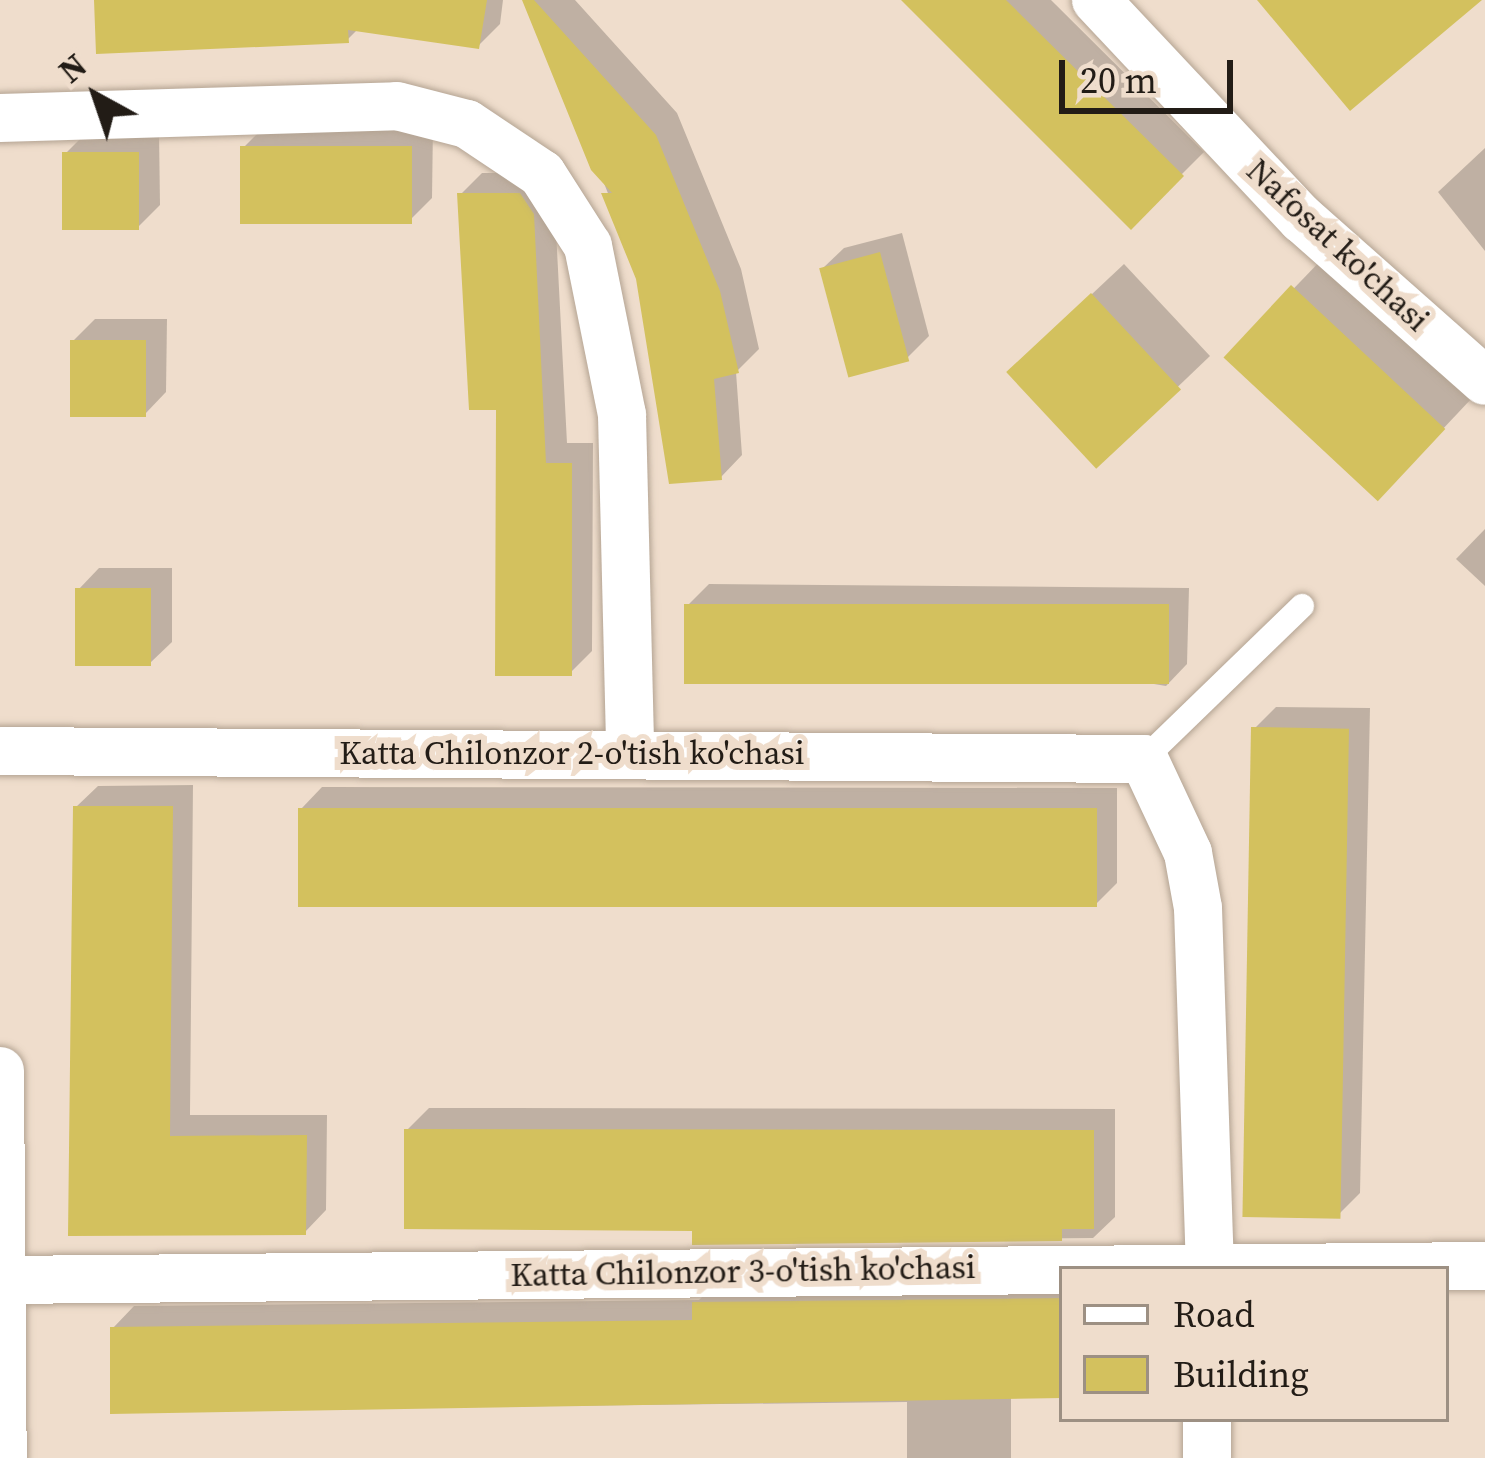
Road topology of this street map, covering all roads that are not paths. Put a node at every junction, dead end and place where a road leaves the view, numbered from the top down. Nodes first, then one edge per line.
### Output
1 (1096, 0) edge
2 (0, 118) edge
3 (1485, 381) edge
4 (1302, 606) dead end
5 (0, 751) edge
6 (630, 752) junction
7 (1144, 759) junction
8 (0, 1072) edge
9 (1210, 1266) edge
10 (1449, 1266) edge
11 (1485, 1266) edge
12 (1059, 1269) edge
13 (2, 1280) edge
14 (1207, 1422) edge
15 (3, 1458) edge
16 (1207, 1458) edge

1 - 3 street, Nafosat ko'chasi
2 - 6 street
4 - 7 lane
5 - 6 street, Katta Chilonzor 2-o'tish ko'chasi
6 - 7 street, Katta Chilonzor 2-o'tish ko'chasi
7 - 9 street
8 - 13 street
10 - 11 street, Katta Chilonzor 3-o'tish ko'chasi
12 - 13 street, Katta Chilonzor 3-o'tish ko'chasi
13 - 15 street
14 - 16 street

